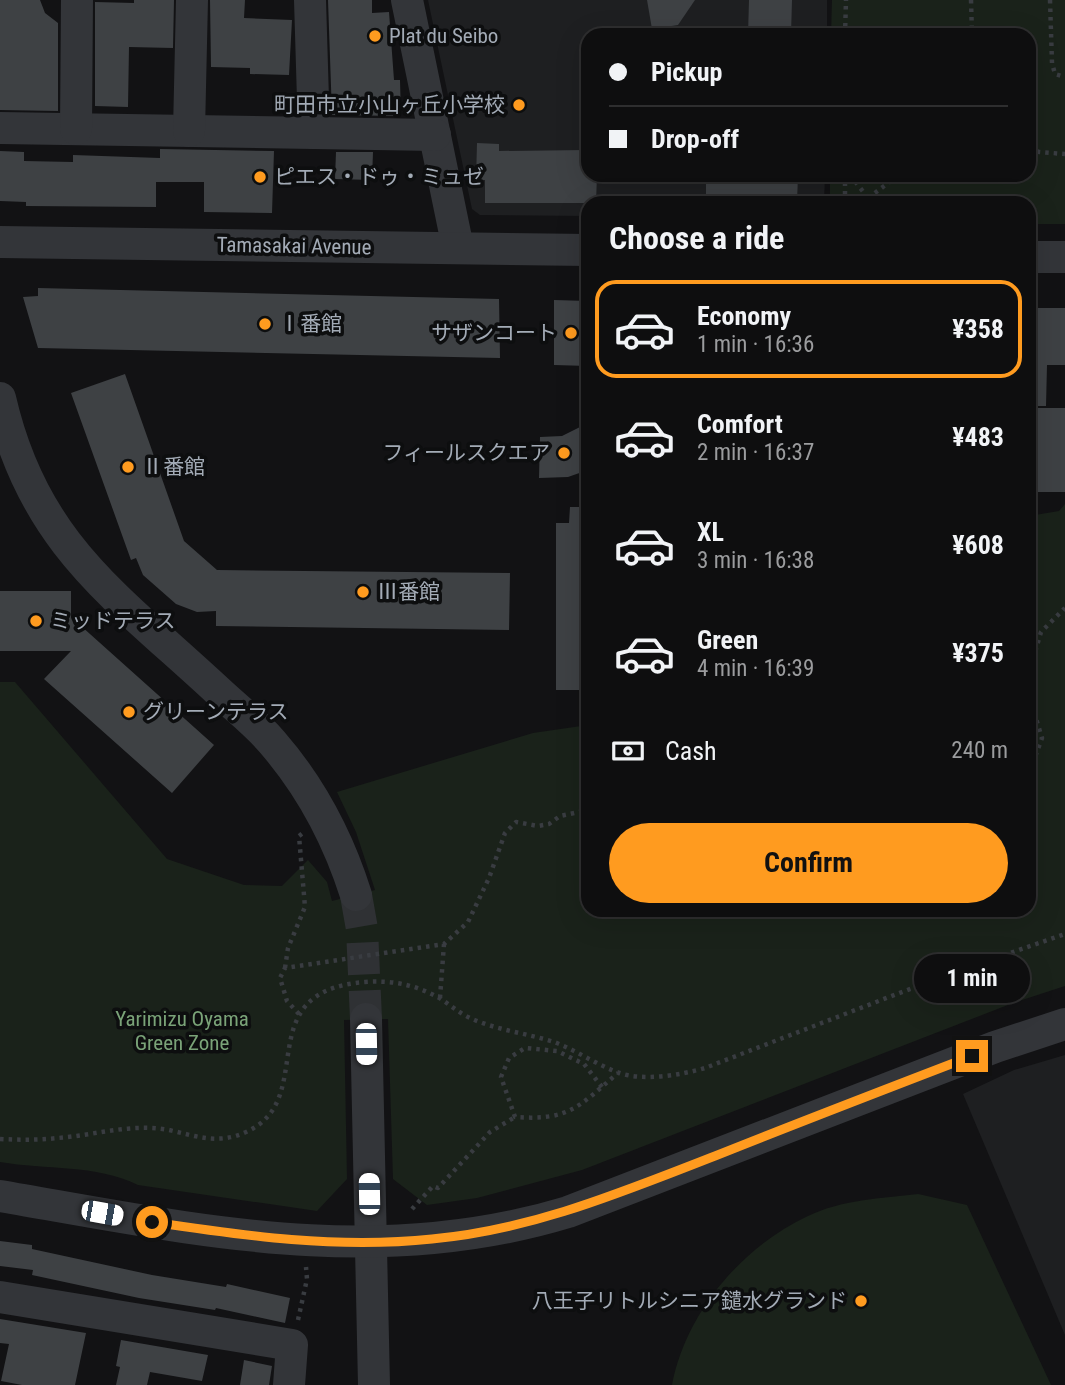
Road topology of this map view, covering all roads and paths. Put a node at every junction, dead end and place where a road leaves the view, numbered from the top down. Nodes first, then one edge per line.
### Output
1 (77, 0) edge
2 (192, 0) edge
3 (310, 0) edge
4 (407, 0) edge
5 (846, 0) edge
6 (971, 0) edge
7 (1050, 0) edge
8 (845, 28) edge
9 (972, 28) edge
10 (1065, 77) edge
11 (0, 128) edge
12 (75, 129) junction
13 (189, 131) junction
14 (314, 133) junction
15 (435, 135) junction
16 (1036, 151) edge
17 (1065, 154) edge
18 (853, 182) edge
19 (891, 182) edge
20 (866, 196) edge
21 (875, 196) edge
22 (0, 242) edge
23 (458, 248) junction
24 (581, 250) edge
25 (1036, 257) edge
26 (1065, 257) edge
27 (0, 398) edge
28 (1065, 608) edge
29 (1036, 649) edge
30 (1036, 718) edge
31 (1036, 754) edge
32 (581, 812) edge
33 (312, 828) dead end
34 (356, 895) tunnel mouth
35 (1065, 934) edge
36 (444, 944) junction
37 (285, 968) junction
38 (440, 998) junction
39 (299, 1014) junction
40 (366, 1019) tunnel mouth
41 (1059, 1025) edge
42 (618, 1073) junction
43 (602, 1087) junction
44 (515, 1117) junction
45 (0, 1139) edge
46 (0, 1196) edge
47 (412, 1209) dead end
48 (370, 1243) junction
49 (306, 1266) dead end
50 (0, 1297) edge
51 (292, 1345) junction
52 (289, 1385) edge
53 (374, 1385) edge

1 - 12 street
2 - 13 street
3 - 14 street
4 - 15 street
5 - 8 path
6 - 9 path
7 - 10 path
11 - 12 street
12 - 13 street
13 - 14 street
14 - 15 street
15 - 23 street
16 - 17 path
18 - 20 path
19 - 21 path
22 - 23 street, Tamasakai Avenue
23 - 24 street, Tamasakai Avenue
25 - 26 street
27 - 34 street
28 - 29 path
30 - 31 path
32 - 36 path
33 - 37 path
35 - 42 path
36 - 37 path
36 - 38 path
37 - 39 path
38 - 39 path
38 - 42 path
39 - 45 path
40 - 48 street
41 - 48 street
42 - 43 path
43 - 44 path
43 - 44 path
44 - 47 path
46 - 48 street
48 - 53 street
49 - 51 path
50 - 51 street
51 - 52 street

